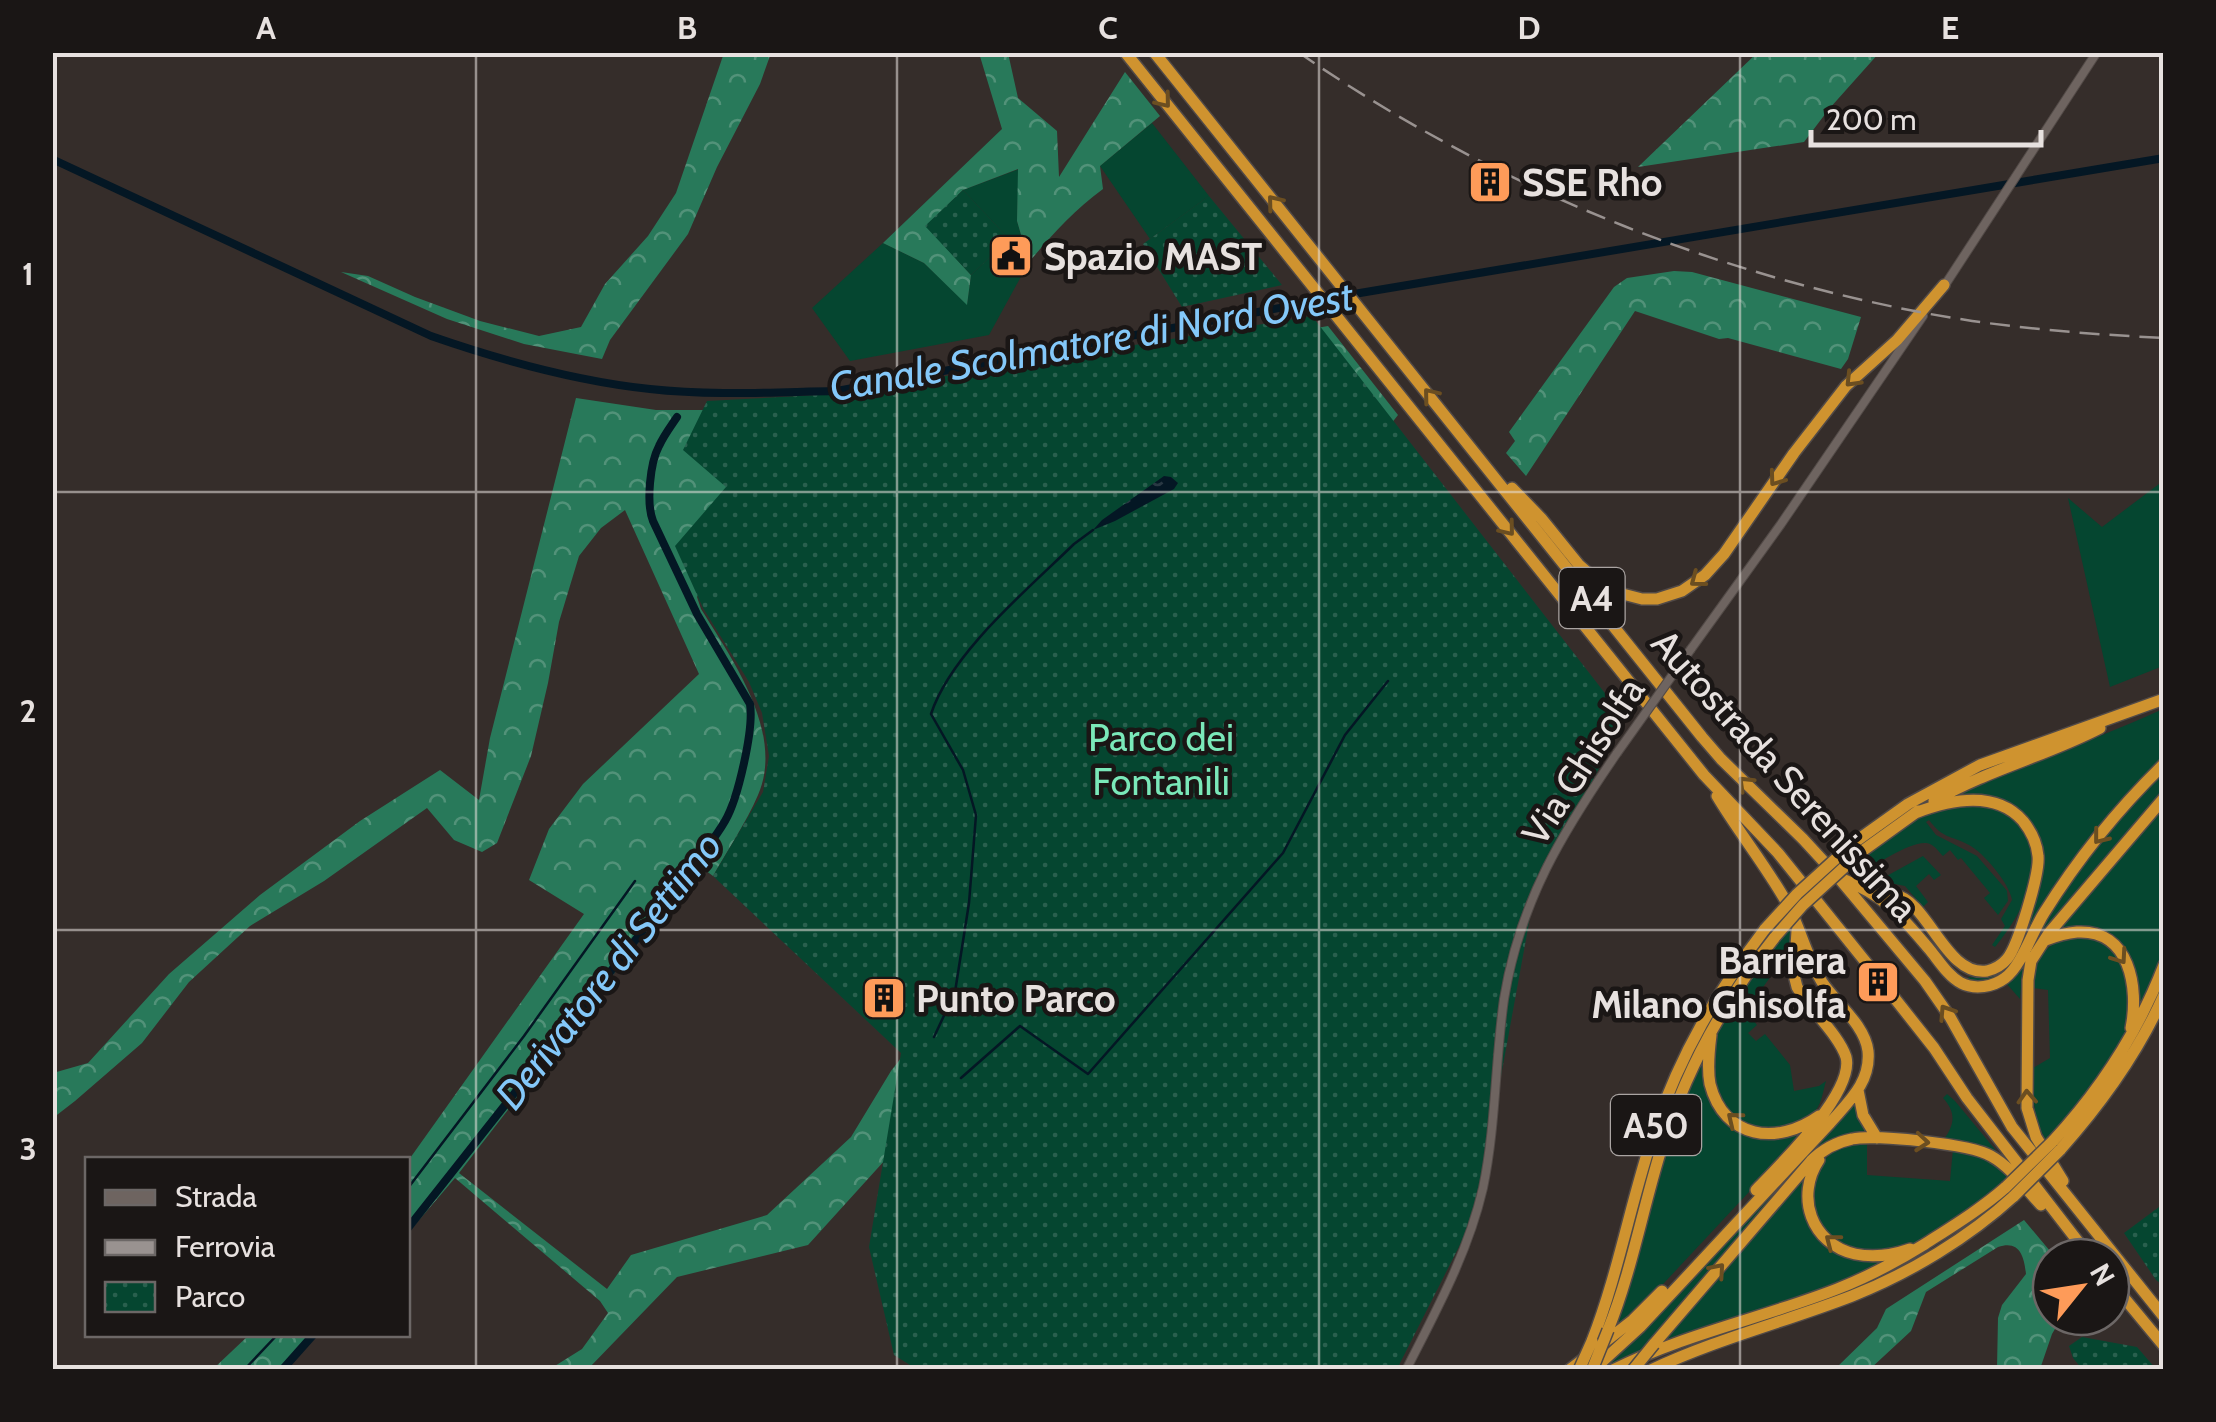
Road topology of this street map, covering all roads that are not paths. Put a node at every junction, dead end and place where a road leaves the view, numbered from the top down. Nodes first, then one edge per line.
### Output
1 (1125, 52) edge
2 (1154, 52) edge
3 (2097, 52) edge
4 (1944, 286) junction
5 (1461, 434) junction
6 (2164, 698) edge
7 (2137, 710) junction
8 (2164, 764) edge
9 (1704, 775) junction
10 (2164, 798) edge
11 (1915, 813) junction
12 (1856, 848) junction
13 (1838, 877) junction
14 (1879, 896) junction
15 (1797, 922) junction
16 (1770, 933) junction
17 (2046, 940) junction
18 (2164, 965) edge
19 (2164, 995) edge
20 (1712, 1028) junction
21 (2128, 1038) junction
22 (1858, 1090) junction
23 (1822, 1114) junction
24 (1877, 1138) junction
25 (2056, 1146) junction
26 (1827, 1148) junction
27 (2010, 1191) junction
28 (2082, 1215) junction
29 (2072, 1237) edge
30 (2075, 1237) edge
31 (1924, 1244) junction
32 (2131, 1306) edge
33 (2164, 1317) edge
34 (2164, 1346) edge
35 (1406, 1370) edge
36 (1569, 1370) edge
37 (1579, 1370) edge
38 (1592, 1370) edge
39 (1613, 1370) edge
40 (1633, 1370) edge
41 (1650, 1370) edge

1 -> 9 highway, Autostrada Serenissima / A4
5 -> 2 highway, Autostrada Serenissima / A4
3 - 4 street, Via Ghisolfa
4 -> 5 highway
4 - 35 street, Via Ghisolfa, bridge
13 -> 5 highway, Autostrada Serenissima / A4
6 - 7 highway, A50
7 - 11 highway
7 - 12 highway, A50
8 -> 14 highway
9 - 15 highway
9 - 30 highway, Autostrada Serenissima / A4
10 - 17 highway
11 - 12 highway
11 - 14 highway
12 - 16 highway, A50, bridge
13 - 14 highway
28 -> 13 highway, Autostrada Serenissima / A4
15 - 22 highway
15 - 23 highway
16 - 20 highway
16 - 37 highway, A50, bridge
17 -> 21 highway
28 -> 17 highway
18 - 21 highway
19 - 25 highway
23 -> 20 highway
20 - 38 highway, bridge
21 - 25 highway
22 - 24 highway
22 - 38 highway
23 - 36 highway
24 - 26 highway
24 -> 29 highway
25 - 27 highway, bridge
31 -> 26 highway
40 -> 26 highway, bridge
27 - 31 highway
27 - 41 highway
28 - 33 highway, Autostrada Serenissima / A4
31 - 39 highway
32 - 34 highway

